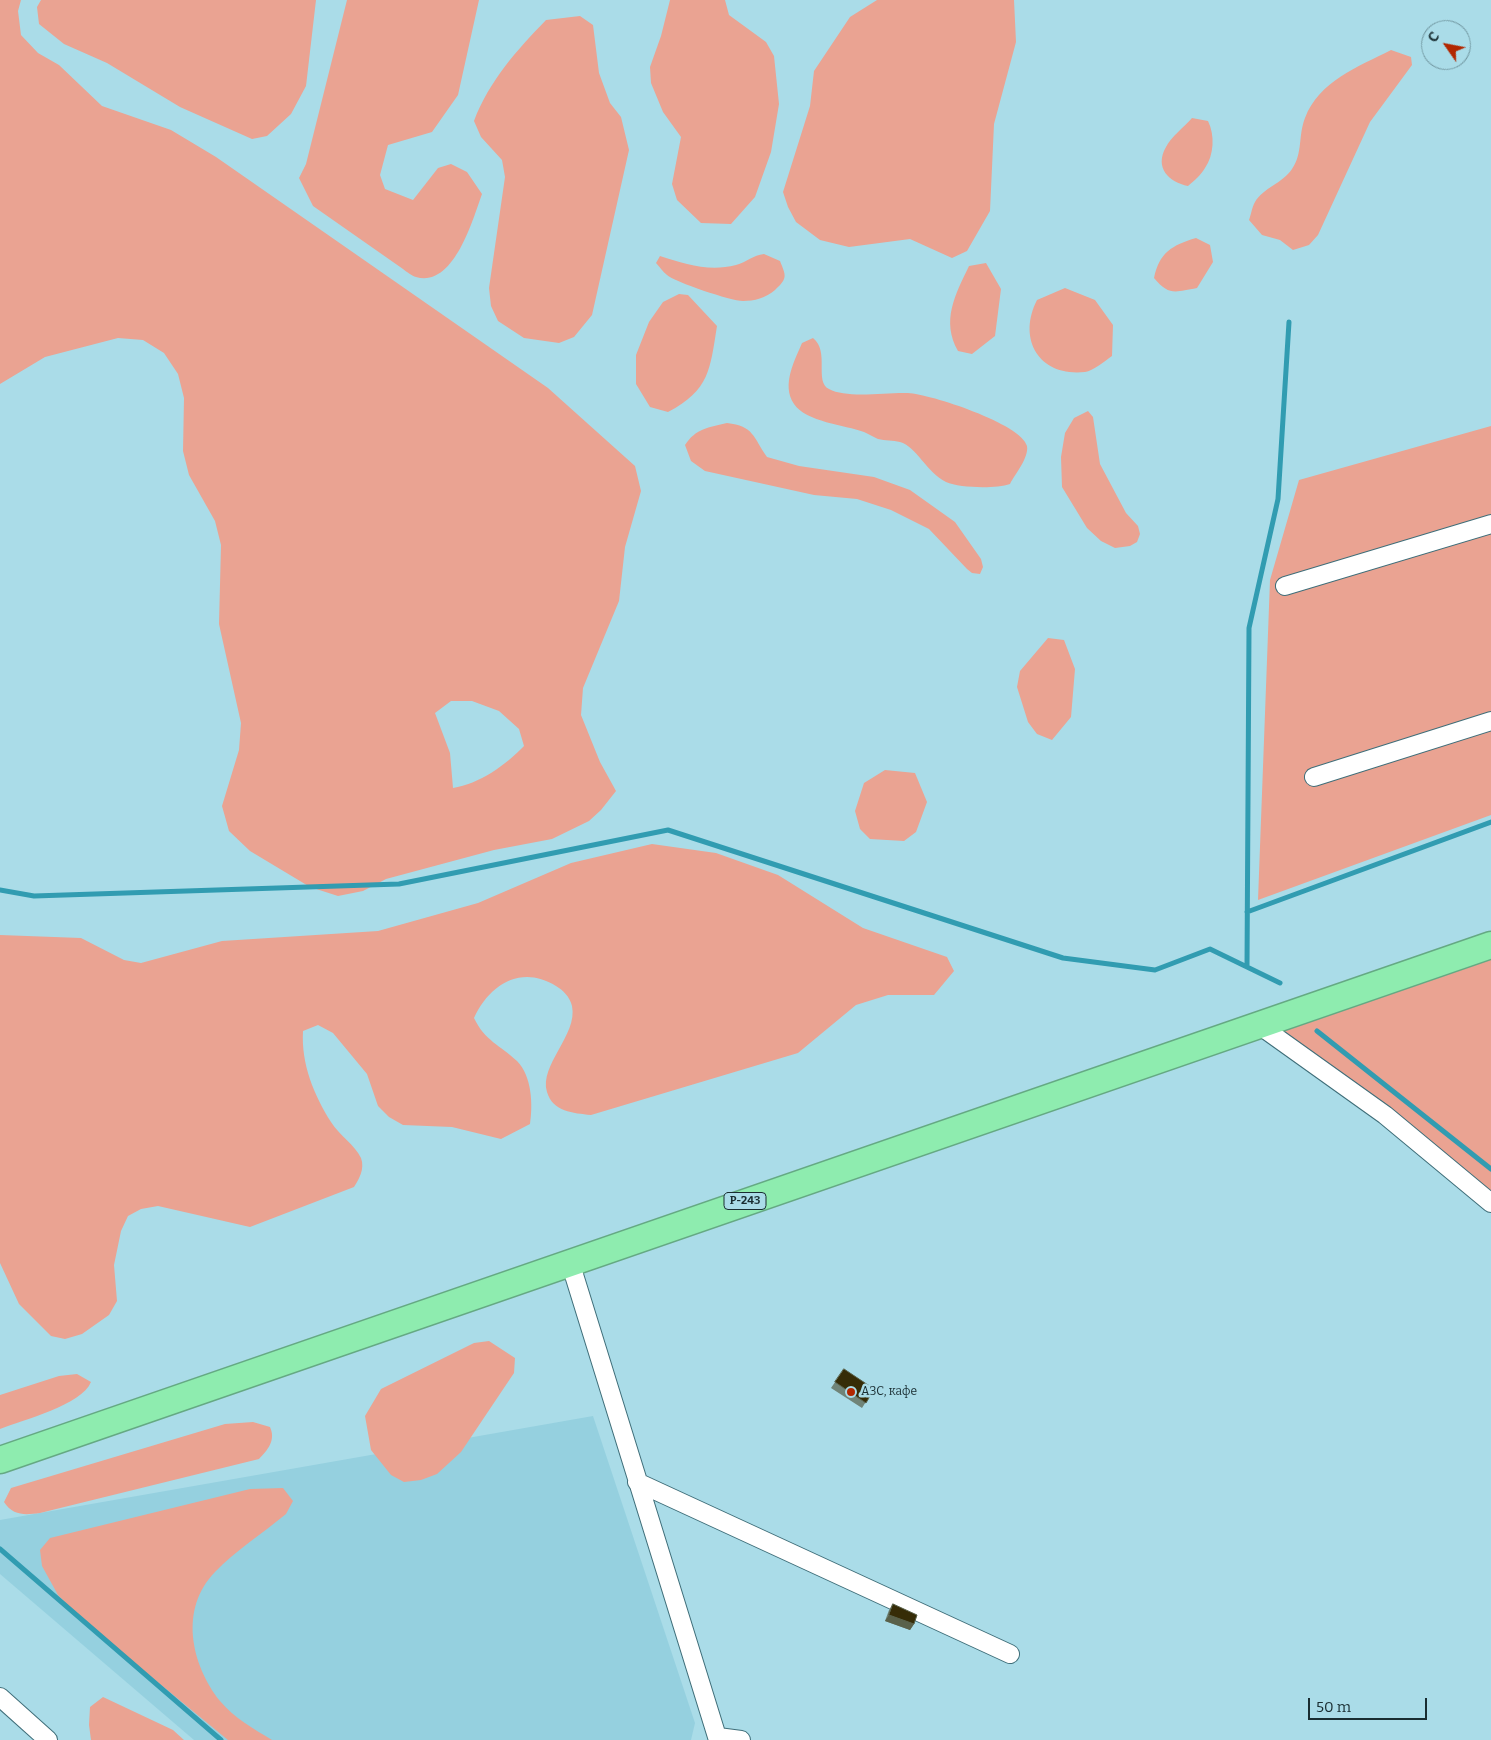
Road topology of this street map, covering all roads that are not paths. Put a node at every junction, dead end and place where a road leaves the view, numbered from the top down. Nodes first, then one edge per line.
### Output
1 (1491, 524) edge
2 (1286, 586) dead end
3 (1491, 721) edge
4 (1314, 777) dead end
5 (1491, 945) edge
6 (1259, 1025) junction
7 (1491, 1203) edge
8 (570, 1262) junction
9 (0, 1460) edge
10 (637, 1482) junction
11 (1010, 1654) dead end
12 (0, 1696) edge
13 (718, 1739) edge
14 (48, 1740) edge
15 (741, 1740) edge

1 - 2 street
3 - 4 street
5 - 6 highway, Р-243
6 - 7 street
6 - 8 highway, Р-243
8 - 9 highway, Р-243
8 - 10 street
10 - 11 street
10 - 13 street
12 - 14 street
13 - 15 street

